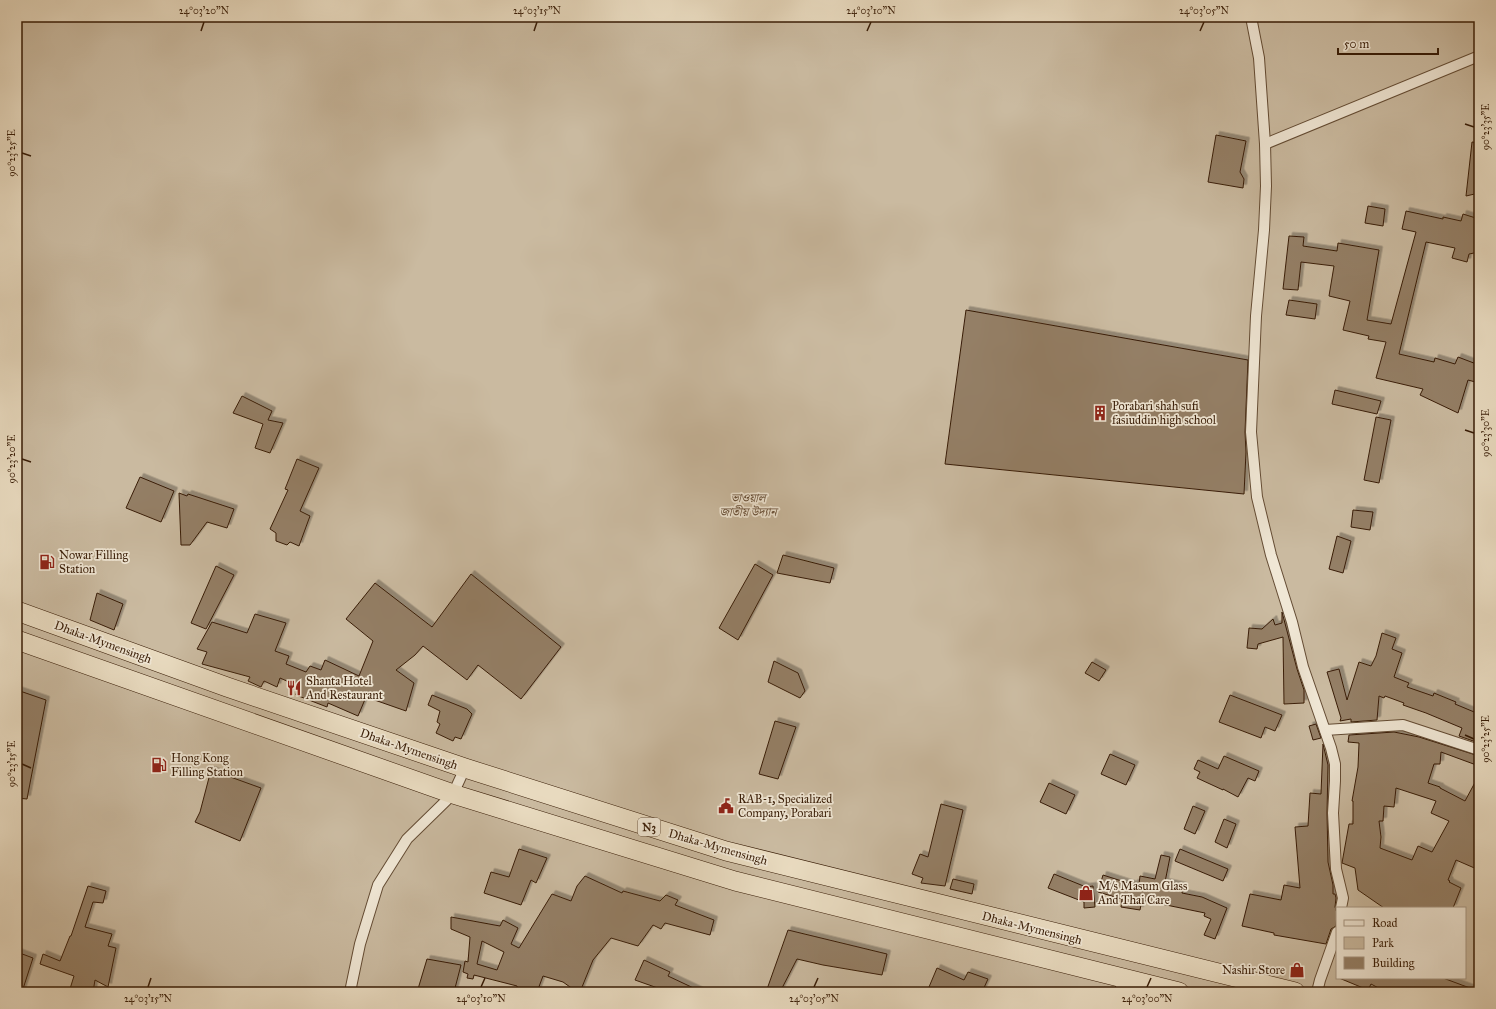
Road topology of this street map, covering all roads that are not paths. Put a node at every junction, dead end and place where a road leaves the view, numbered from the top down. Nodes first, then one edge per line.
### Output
1 (1251, 17) edge
2 (1479, 56) edge
3 (1265, 144) junction
4 (17, 611) edge
5 (17, 640) edge
6 (1325, 730) junction
7 (1479, 750) edge
8 (465, 768) junction
9 (453, 794) junction
10 (1341, 907) edge
11 (1336, 935) edge
12 (1121, 985) edge
13 (350, 992) edge
14 (1179, 992) edge
15 (1296, 992) edge
16 (1317, 992) edge

1 - 3 street
2 - 3 street
3 - 6 street
4 - 8 highway, Dhaka-Mymensingh / N3
5 - 9 highway, N3
6 - 7 street
6 - 10 street
8 - 9 street
8 - 15 highway, Dhaka-Mymensingh / N3
9 - 12 highway, N3
9 - 13 street
11 - 16 street
12 - 14 highway, N3

